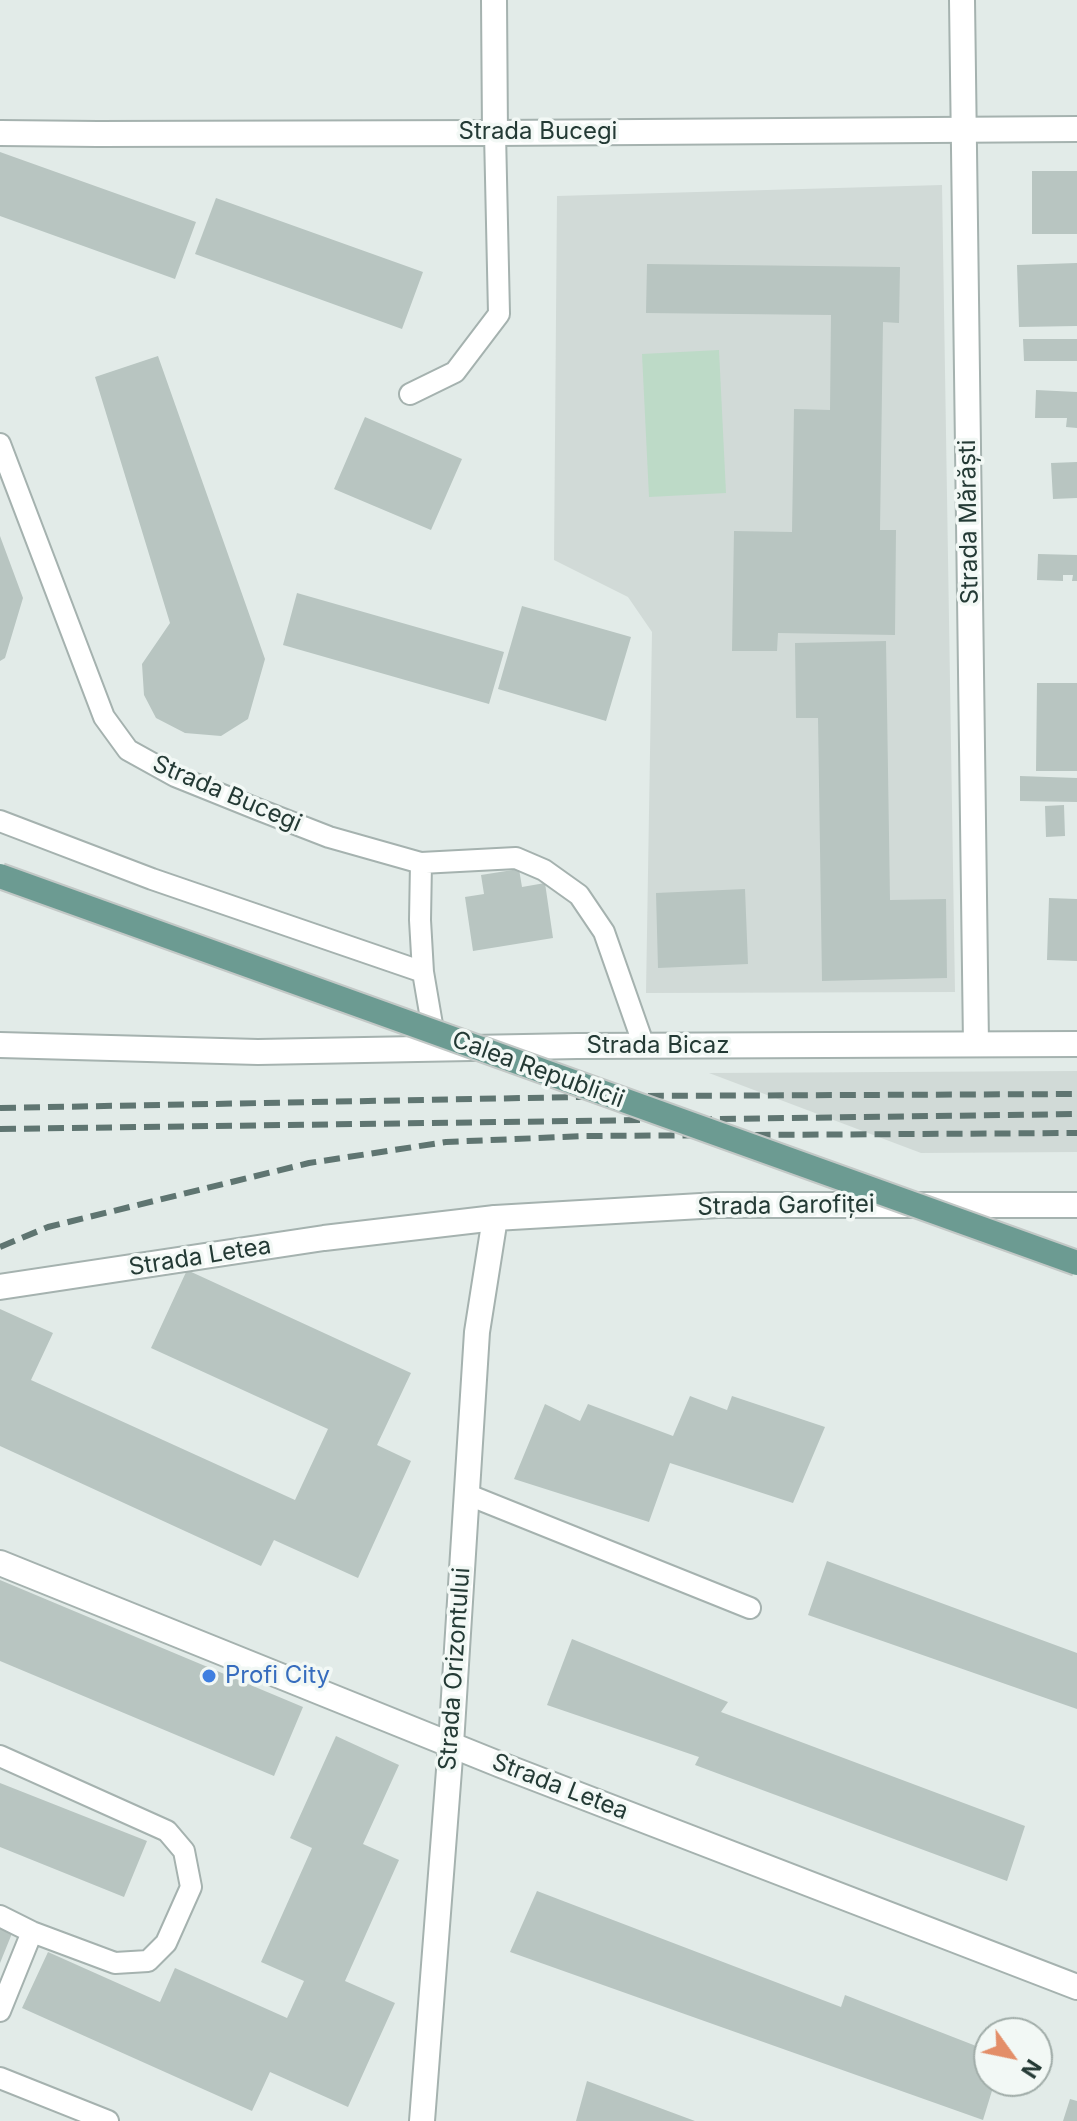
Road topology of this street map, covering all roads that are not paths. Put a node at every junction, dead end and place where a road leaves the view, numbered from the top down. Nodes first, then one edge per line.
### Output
1 (494, 0) edge
2 (962, 0) edge
3 (963, 129) junction
4 (1077, 129) edge
5 (0, 133) edge
6 (495, 133) junction
7 (410, 394) dead end
8 (0, 444) edge
9 (0, 821) edge
10 (421, 863) junction
11 (0, 876) edge
12 (423, 972) junction
13 (976, 1044) junction
14 (1077, 1044) edge
15 (0, 1045) edge
16 (644, 1046) junction
17 (436, 1049) junction
18 (1077, 1205) edge
19 (495, 1218) junction
20 (1077, 1263) edge
21 (0, 1287) edge
22 (466, 1494) junction
23 (0, 1563) edge
24 (750, 1608) dead end
25 (451, 1744) junction
26 (0, 1756) edge
27 (0, 1916) edge
28 (32, 1932) junction
29 (1077, 1987) edge
30 (0, 2011) edge
31 (0, 2078) edge
32 (108, 2121) edge
33 (422, 2121) edge

1 - 6 street
2 - 3 street, Strada Mărăști
3 - 4 street, Strada Bucegi
3 - 6 street, Strada Bucegi
3 - 13 street, Strada Mărăști
5 - 6 street, Strada Bucegi
6 - 7 lane
8 - 10 lane, Strada Bucegi
9 - 12 lane
10 - 12 lane
10 - 16 lane, Strada Bucegi
11 - 20 main road, Calea Republicii, bridge
12 - 17 lane
13 - 14 street, Strada Bicaz
13 - 16 street, Strada Bicaz
15 - 17 street, Strada Bicaz
16 - 17 street, Strada Bicaz
18 - 19 street, Strada Garofiței
19 - 21 street, Strada Letea
19 - 22 street, Strada Orizontului
22 - 24 lane
22 - 25 street, Strada Orizontului
23 - 25 street, Strada Letea
25 - 29 street, Strada Letea
25 - 33 street, Strada Orizontului
26 - 28 lane
27 - 28 lane
28 - 30 lane
31 - 32 lane

